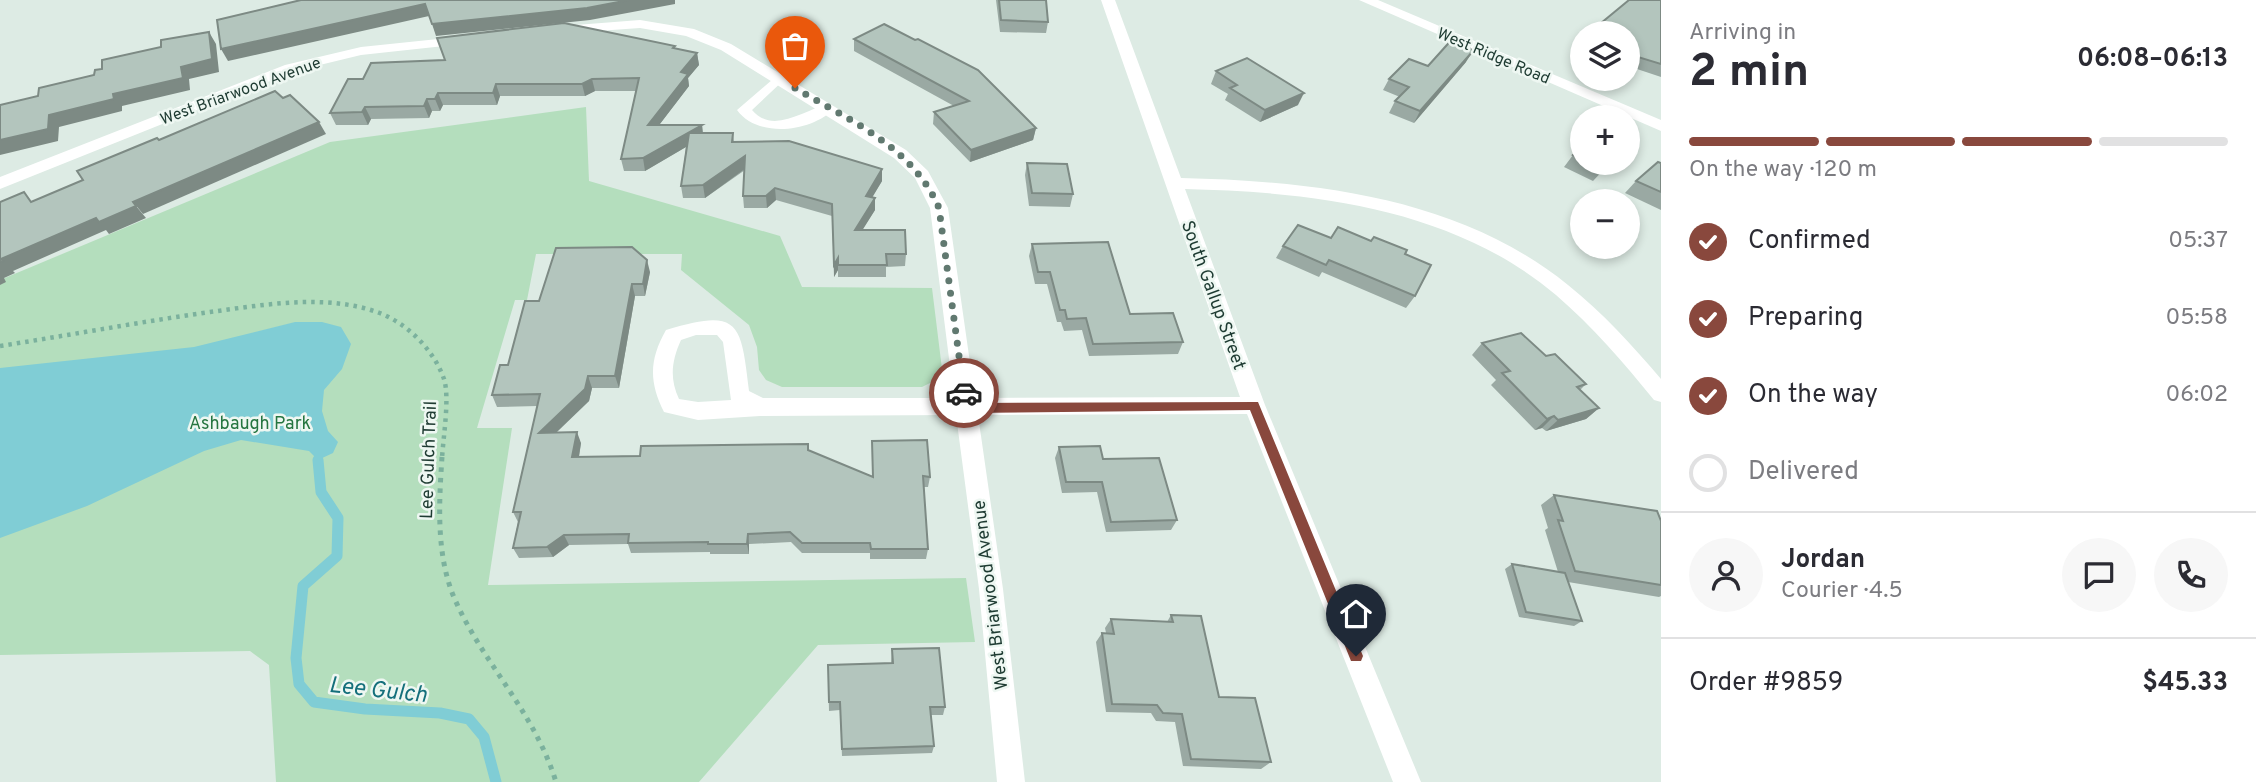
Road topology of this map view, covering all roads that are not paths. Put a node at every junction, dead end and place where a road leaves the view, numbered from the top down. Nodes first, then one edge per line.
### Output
1 (1108, 0) edge
2 (1366, 0) edge
3 (541, 31) edge
4 (486, 38) edge
5 (779, 78) junction
6 (828, 108) junction
7 (1661, 126) edge
8 (0, 183) edge
9 (1173, 183) junction
10 (1661, 394) edge
11 (1254, 405) junction
12 (760, 407) junction
13 (966, 408) junction
14 (1011, 782) edge
15 (1407, 782) edge

1 - 9 street, South Gallup Street
2 - 7 street, West Ridge Road
3 - 5 street, West Briarwood Avenue
4 - 8 street, West Briarwood Avenue
5 - 6 street, West Briarwood Avenue
5 - 6 lane
6 - 13 street, West Briarwood Avenue
9 - 10 street
9 - 11 street, South Gallup Street
11 - 13 street
11 - 15 street, South Gallup Street
12 - 12 street
12 - 13 street
13 - 14 street, West Briarwood Avenue

